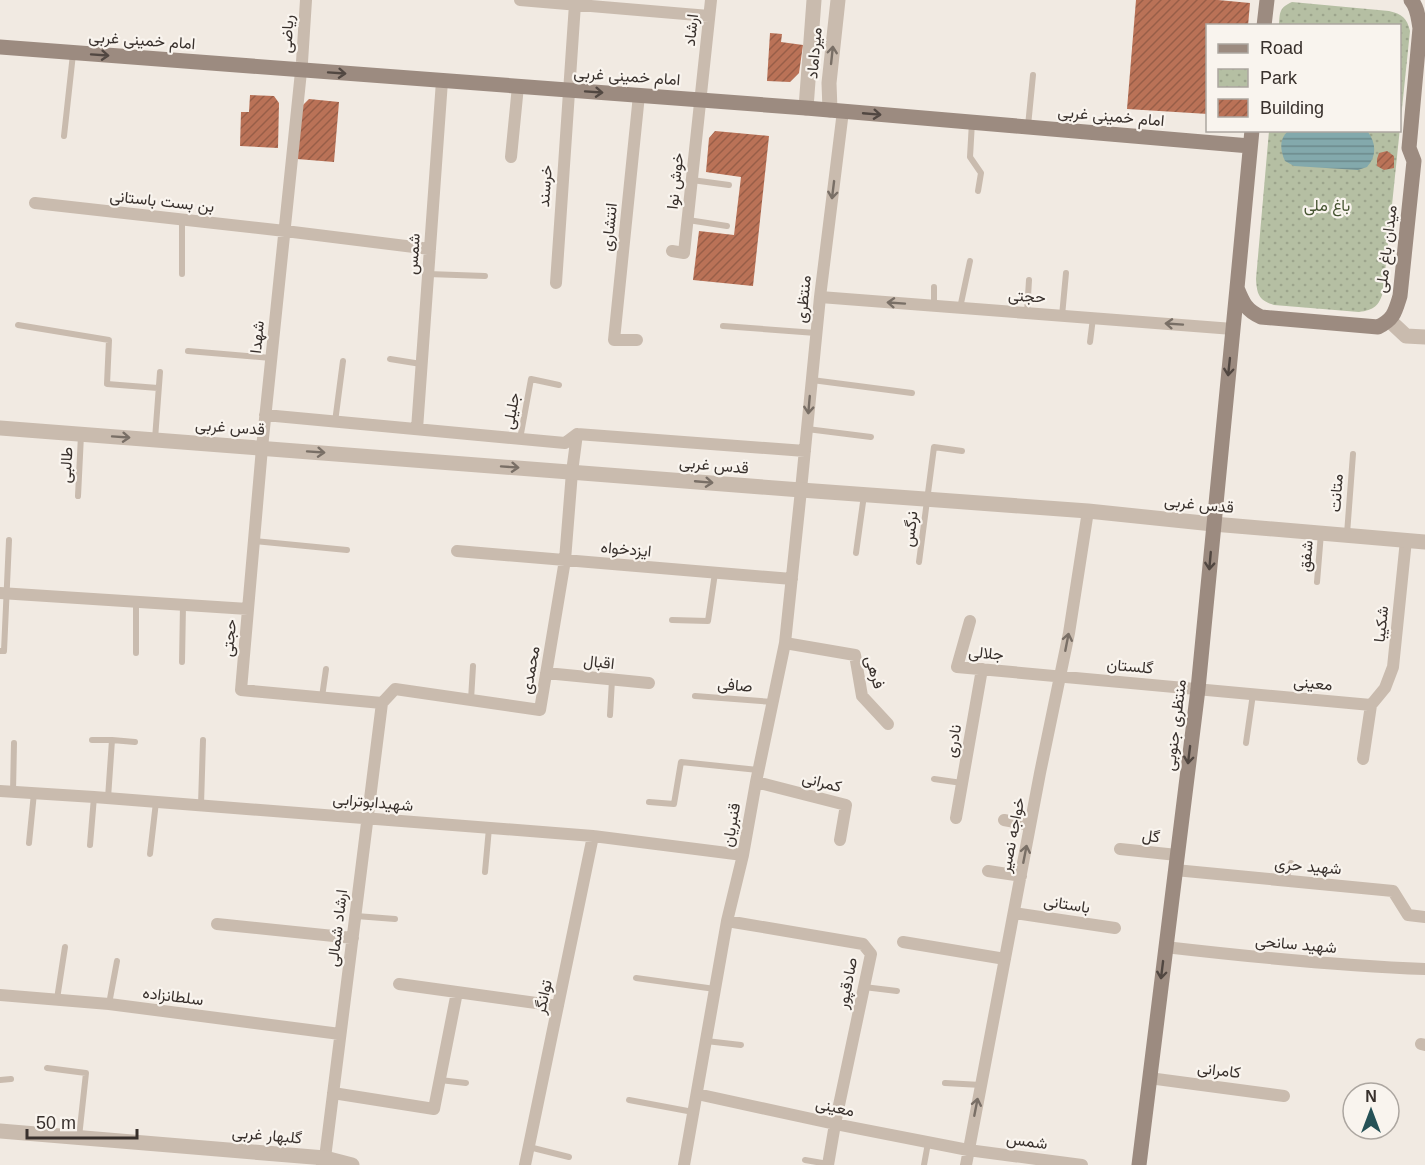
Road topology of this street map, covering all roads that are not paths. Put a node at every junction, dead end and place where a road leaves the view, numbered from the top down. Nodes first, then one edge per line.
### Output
1 (306, 0) edge
2 (519, 0) edge
3 (711, 0) edge
4 (814, 0) edge
5 (838, 0) edge
6 (1267, 0) edge
7 (1411, 0) edge
8 (575, 4) junction
9 (709, 16) junction
10 (1264, 24) edge
11 (0, 47) edge
12 (73, 53) junction
13 (301, 70) junction
14 (1033, 75) dead end
15 (442, 81) junction
16 (518, 86) junction
17 (568, 90) junction
18 (639, 96) junction
19 (700, 100) junction
20 (806, 108) junction
21 (836, 111) junction
22 (972, 122) junction
23 (1028, 126) junction
24 (1252, 132) edge
25 (64, 136) dead end
26 (1250, 146) junction
27 (511, 157) dead end
28 (1419, 159) edge
29 (692, 180) junction
30 (729, 185) dead end
31 (978, 191) dead end
32 (35, 203) dead end
33 (182, 219) junction
34 (687, 219) junction
35 (727, 226) dead end
36 (285, 231) junction
37 (430, 249) junction
38 (672, 251) dead end
39 (970, 261) dead end
40 (1066, 273) dead end
41 (182, 274) dead end
42 (428, 274) junction
43 (485, 276) dead end
44 (1029, 280) dead end
45 (556, 283) dead end
46 (934, 287) dead end
47 (1237, 288) junction
48 (820, 297) junction
49 (934, 306) junction
50 (960, 308) junction
51 (1027, 313) junction
52 (1062, 316) junction
53 (1093, 318) junction
54 (1390, 321) junction
55 (18, 325) dead end
56 (723, 326) dead end
57 (1233, 329) junction
58 (816, 333) junction
59 (1425, 337) edge
60 (637, 340) dead end
61 (1090, 342) dead end
62 (188, 351) dead end
63 (271, 358) junction
64 (390, 359) dead end
65 (343, 361) dead end
66 (422, 364) junction
67 (160, 372) dead end
68 (812, 380) junction
69 (559, 385) dead end
70 (158, 388) junction
71 (912, 393) dead end
72 (265, 415) junction
73 (335, 422) junction
74 (0, 428) edge
75 (417, 429) junction
76 (807, 429) junction
77 (81, 434) junction
78 (577, 434) junction
79 (871, 437) dead end
80 (520, 439) junction
81 (154, 440) junction
82 (262, 448) junction
83 (805, 451) junction
84 (962, 451) dead end
85 (1353, 454) dead end
86 (572, 472) junction
87 (801, 490) junction
88 (864, 495) junction
89 (78, 496) dead end
90 (927, 499) junction
91 (1088, 511) junction
92 (1213, 524) junction
93 (1321, 532) junction
94 (1347, 535) junction
95 (9, 540) dead end
96 (1406, 540) junction
97 (254, 541) junction
98 (1425, 542) edge
99 (347, 550) dead end
100 (457, 551) dead end
101 (856, 553) dead end
102 (565, 560) junction
103 (919, 562) dead end
104 (715, 573) junction
105 (792, 579) junction
106 (1317, 582) dead end
107 (3, 593) edge
108 (136, 602) junction
109 (183, 605) junction
110 (248, 609) junction
111 (672, 620) dead end
112 (970, 621) dead end
113 (785, 643) junction
114 (0, 651) edge
115 (136, 653) dead end
116 (182, 662) dead end
117 (473, 666) dead end
118 (326, 669) dead end
119 (982, 669) junction
120 (546, 673) junction
121 (1060, 676) junction
122 (612, 680) junction
123 (650, 683) dead end
124 (1198, 689) junction
125 (1253, 694) junction
126 (695, 696) dead end
127 (322, 697) junction
128 (471, 700) junction
129 (773, 702) junction
130 (382, 703) junction
131 (1371, 705) junction
132 (610, 715) dead end
133 (888, 724) dead end
134 (92, 740) dead end
135 (112, 740) junction
136 (203, 740) dead end
137 (135, 742) dead end
138 (14, 743) dead end
139 (1246, 743) dead end
140 (1363, 759) dead end
141 (757, 776) junction
142 (934, 779) dead end
143 (962, 784) junction
144 (0, 791) edge
145 (13, 792) junction
146 (34, 793) junction
147 (94, 797) junction
148 (108, 798) junction
149 (156, 802) junction
150 (650, 802) dead end
151 (201, 805) junction
152 (956, 818) dead end
153 (368, 819) junction
154 (1005, 820) dead end
155 (1030, 825) junction
156 (489, 828) junction
157 (593, 837) junction
158 (840, 840) dead end
159 (29, 843) dead end
160 (90, 845) dead end
161 (1120, 849) dead end
162 (150, 854) dead end
163 (742, 855) junction
164 (1176, 863) junction
165 (1291, 863) dead end
166 (988, 871) dead end
167 (485, 872) dead end
168 (1021, 876) junction
169 (1286, 881) junction
170 (1014, 913) junction
171 (356, 916) junction
172 (1425, 917) edge
173 (395, 919) dead end
174 (727, 921) junction
175 (217, 924) dead end
176 (1115, 928) dead end
177 (353, 938) junction
178 (903, 942) dead end
179 (65, 947) dead end
180 (1165, 947) junction
181 (1005, 959) junction
182 (117, 961) dead end
183 (1425, 969) edge
184 (636, 978) dead end
185 (399, 984) dead end
186 (864, 987) junction
187 (715, 989) junction
188 (897, 991) dead end
189 (458, 992) junction
190 (0, 995) edge
191 (57, 1000) junction
192 (109, 1004) junction
193 (558, 1006) junction
194 (340, 1034) junction
195 (706, 1041) junction
196 (741, 1045) dead end
197 (47, 1068) dead end
198 (1149, 1078) junction
199 (11, 1079) dead end
200 (0, 1080) edge
201 (440, 1080) junction
202 (466, 1083) dead end
203 (945, 1083) dead end
204 (981, 1085) junction
205 (333, 1093) junction
206 (696, 1094) junction
207 (1284, 1096) dead end
208 (629, 1100) dead end
209 (693, 1112) junction
210 (835, 1124) junction
211 (0, 1131) edge
212 (78, 1137) junction
213 (928, 1142) junction
214 (529, 1147) junction
215 (968, 1150) junction
216 (569, 1157) dead end
217 (805, 1160) dead end
218 (323, 1162) edge
219 (352, 1165) edge
220 (525, 1165) edge
221 (684, 1165) edge
222 (828, 1165) edge
223 (924, 1165) edge
224 (966, 1165) edge
225 (1082, 1165) edge
226 (1139, 1165) edge

1 - 13 street, ریاضی
2 - 8 street
3 - 9 street, ارشاد
4 - 20 street, میرداماد
21 -> 5 street, میرداماد
6 - 10 main road
7 - 28 main road, میدان باغ ملی
8 - 9 street
8 - 17 street, خرسند
9 - 19 street, ارشاد
11 - 12 main road, امام خمینی غربی
12 -> 13 main road, امام خمینی غربی
12 - 25 lane
13 -> 15 main road, امام خمینی غربی
13 - 36 street, شهدا
14 - 23 lane
15 - 16 main road, امام خمینی غربی
15 - 37 street, شمس
16 - 17 main road, امام خمینی غربی
16 - 27 street
17 -> 18 main road, امام خمینی غربی
17 - 45 street, خرسند
18 - 19 main road, امام خمینی غربی
18 - 60 street, انتشاری
19 - 20 main road, امام خمینی غربی
19 - 29 street, خوش نوا
20 - 21 main road, امام خمینی غربی
21 -> 22 main road, امام خمینی غربی
21 -> 48 street, منتظری
22 - 23 main road, امام خمینی غربی
22 - 31 lane
23 - 26 main road, امام خمینی غربی
24 - 26 main road
26 - 47 main road
28 - 54 main road, میدان باغ ملی
29 - 30 lane
29 - 34 street, خوش نوا
32 - 33 street, بن بست باستانی
33 - 36 street, بن بست باستانی
33 - 41 lane
34 - 35 lane
34 - 38 street, خوش نوا
36 - 37 street
36 - 63 street, شهدا
37 - 42 street, شمس
39 - 50 lane
40 - 52 lane
42 - 43 lane
42 - 66 street, شمس
44 - 51 lane
46 - 49 lane
47 - 54 main road
47 - 57 main road, منتظری جنوبی
49 -> 48 street, حجتی
48 - 58 street, منتظری
49 - 50 street, حجتی
50 - 51 street, حجتی
51 - 52 street, حجتی
52 - 53 street, حجتی
57 -> 53 street, حجتی
53 - 61 lane
54 - 59 street
55 - 70 lane
56 - 58 lane
57 -> 92 main road, منتظری جنوبی
58 - 68 street, منتظری
62 - 63 lane
63 - 72 street, شهدا
64 - 66 lane
65 - 73 lane
66 - 75 street, شمس
67 - 70 lane
68 - 71 lane
68 -> 76 street, منتظری
69 - 80 lane, جلیلی
70 - 81 lane
72 - 73 street
72 - 82 street, شهدا
73 - 75 street
74 - 77 street, قدس غربی
75 - 80 street
76 - 79 lane
76 - 83 street, منتظری
77 -> 81 street, قدس غربی
77 - 89 lane, طالبی
78 - 80 street
78 - 83 street
78 - 86 street, محمدی
81 - 82 street, قدس غربی
82 -> 86 street, قدس غربی
82 - 97 street, حجتی
83 - 87 street, منتظری
84 - 90 lane, نرگس
85 - 94 lane, متانت
86 -> 87 street, قدس غربی
86 - 102 street, محمدی
87 - 88 street, قدس غربی
87 - 105 street, قنبریان
88 - 90 street, قدس غربی
88 - 101 lane
90 - 91 street, قدس غربی
90 - 103 lane, نرگس
91 - 92 street, قدس غربی
121 -> 91 street, خواجه نصیر
92 - 93 street, قدس غربی
92 -> 124 main road, منتظری جنوبی
93 - 94 street, قدس غربی
93 - 106 lane, شفق
94 - 96 street, قدس غربی
95 - 107 lane
96 - 98 street, قدس غربی
96 - 131 street, شکیبا
97 - 99 lane
97 - 110 street, حجتی
100 - 102 street, ایزدخواه
102 - 104 street, ایزدخواه
102 - 120 street, محمدی
104 - 105 street, ایزدخواه
104 - 111 lane
105 - 113 street, قنبریان
107 - 108 street
107 - 114 lane
108 - 109 street
108 - 115 lane
109 - 110 street
109 - 116 lane
110 - 127 street, حجتی
112 - 119 street, جلالی
113 - 129 street, قنبریان
113 - 133 street, فرهی
117 - 128 lane
118 - 127 lane
119 - 121 street, جلالی
119 - 143 street, نادری
120 - 122 street, اقبال
120 - 128 street, محمدی
121 - 124 street, گلستان
121 - 155 street, خواجه نصیر
122 - 123 street, اقبال
122 - 132 lane
124 - 125 street, معینی
124 -> 164 main road, منتظری جنوبی
125 - 131 street, معینی
125 - 139 lane
126 - 129 lane, صافی
127 - 130 street, حجتی
128 - 130 street, محمدی
129 - 141 street, قنبریان
130 - 153 street, ارشاد شمالی
131 - 140 street
134 - 135 lane
135 - 137 lane
135 - 148 lane
136 - 151 lane
138 - 145 lane
141 - 150 lane
141 - 158 street, کمرانی
141 - 163 street, قنبریان
142 - 143 lane
143 - 152 street, نادری
144 - 145 street, شهیدابوترابی
145 - 146 street, شهیدابوترابی
146 - 147 street, شهیدابوترابی
146 - 159 lane
147 - 148 street, شهیدابوترابی
147 - 160 lane
148 - 149 street, شهیدابوترابی
149 - 151 street, شهیدابوترابی
149 - 162 lane
151 - 153 street, شهیدابوترابی
153 - 156 street, شهیدابوترابی
153 - 171 street, ارشاد شمالی
154 - 155 street
168 -> 155 street, خواجه نصیر
156 - 157 street, شهیدابوترابی
156 - 167 lane
157 - 163 street, شهیدابوترابی
157 - 193 street, توانگر
161 - 164 street, گل
163 - 174 street, قنبریان
164 - 169 street, شهید حری
164 - 180 main road, منتظری جنوبی
165 - 169 lane
166 - 168 street
168 - 170 street, خواجه نصیر
169 - 172 street, شهید حری
170 - 176 street, باستانی
170 - 181 street, خواجه نصیر
171 - 173 lane
171 - 177 street, ارشاد شمالی
174 - 186 street, صادقپور
174 - 187 street, قنبریان
175 - 177 street
177 - 194 street, ارشاد شمالی
178 - 181 street
179 - 191 lane
180 - 183 street, شهید سانحی
180 -> 198 main road, منتظری جنوبی
181 - 204 street, خواجه نصیر
182 - 192 lane
184 - 187 lane
185 - 189 street
186 - 188 lane
186 - 210 street, صادقپور
187 - 195 street, قنبریان
189 - 193 street
189 - 201 street
190 - 191 street, سلطانزاده
191 - 192 street, سلطانزاده
192 - 194 street, سلطانزاده
193 - 214 street, توانگر
194 - 205 street, ارشاد شمالی
195 - 196 lane
195 - 206 street, قنبریان
197 - 212 lane
198 - 207 street, کامرانی
198 - 226 main road, منتظری جنوبی
199 - 200 lane
201 - 202 lane
201 - 205 street
203 - 204 lane
215 -> 204 street, خواجه نصیر
205 - 218 street, ارشاد شمالی
206 - 209 street, قنبریان
206 - 210 street, معینی
208 - 209 lane
209 - 221 street, قنبریان
210 - 213 street, معینی
210 - 222 street, صادقپور
211 - 212 street, گلبهار غربی
212 - 218 street, گلبهار غربی
213 - 215 street, معینی
213 - 223 lane
214 - 216 lane
214 - 220 street, توانگر
215 - 224 street, خواجه نصیر
215 - 225 street, شمس
217 - 222 lane
218 - 219 street, گلبهار غربی

